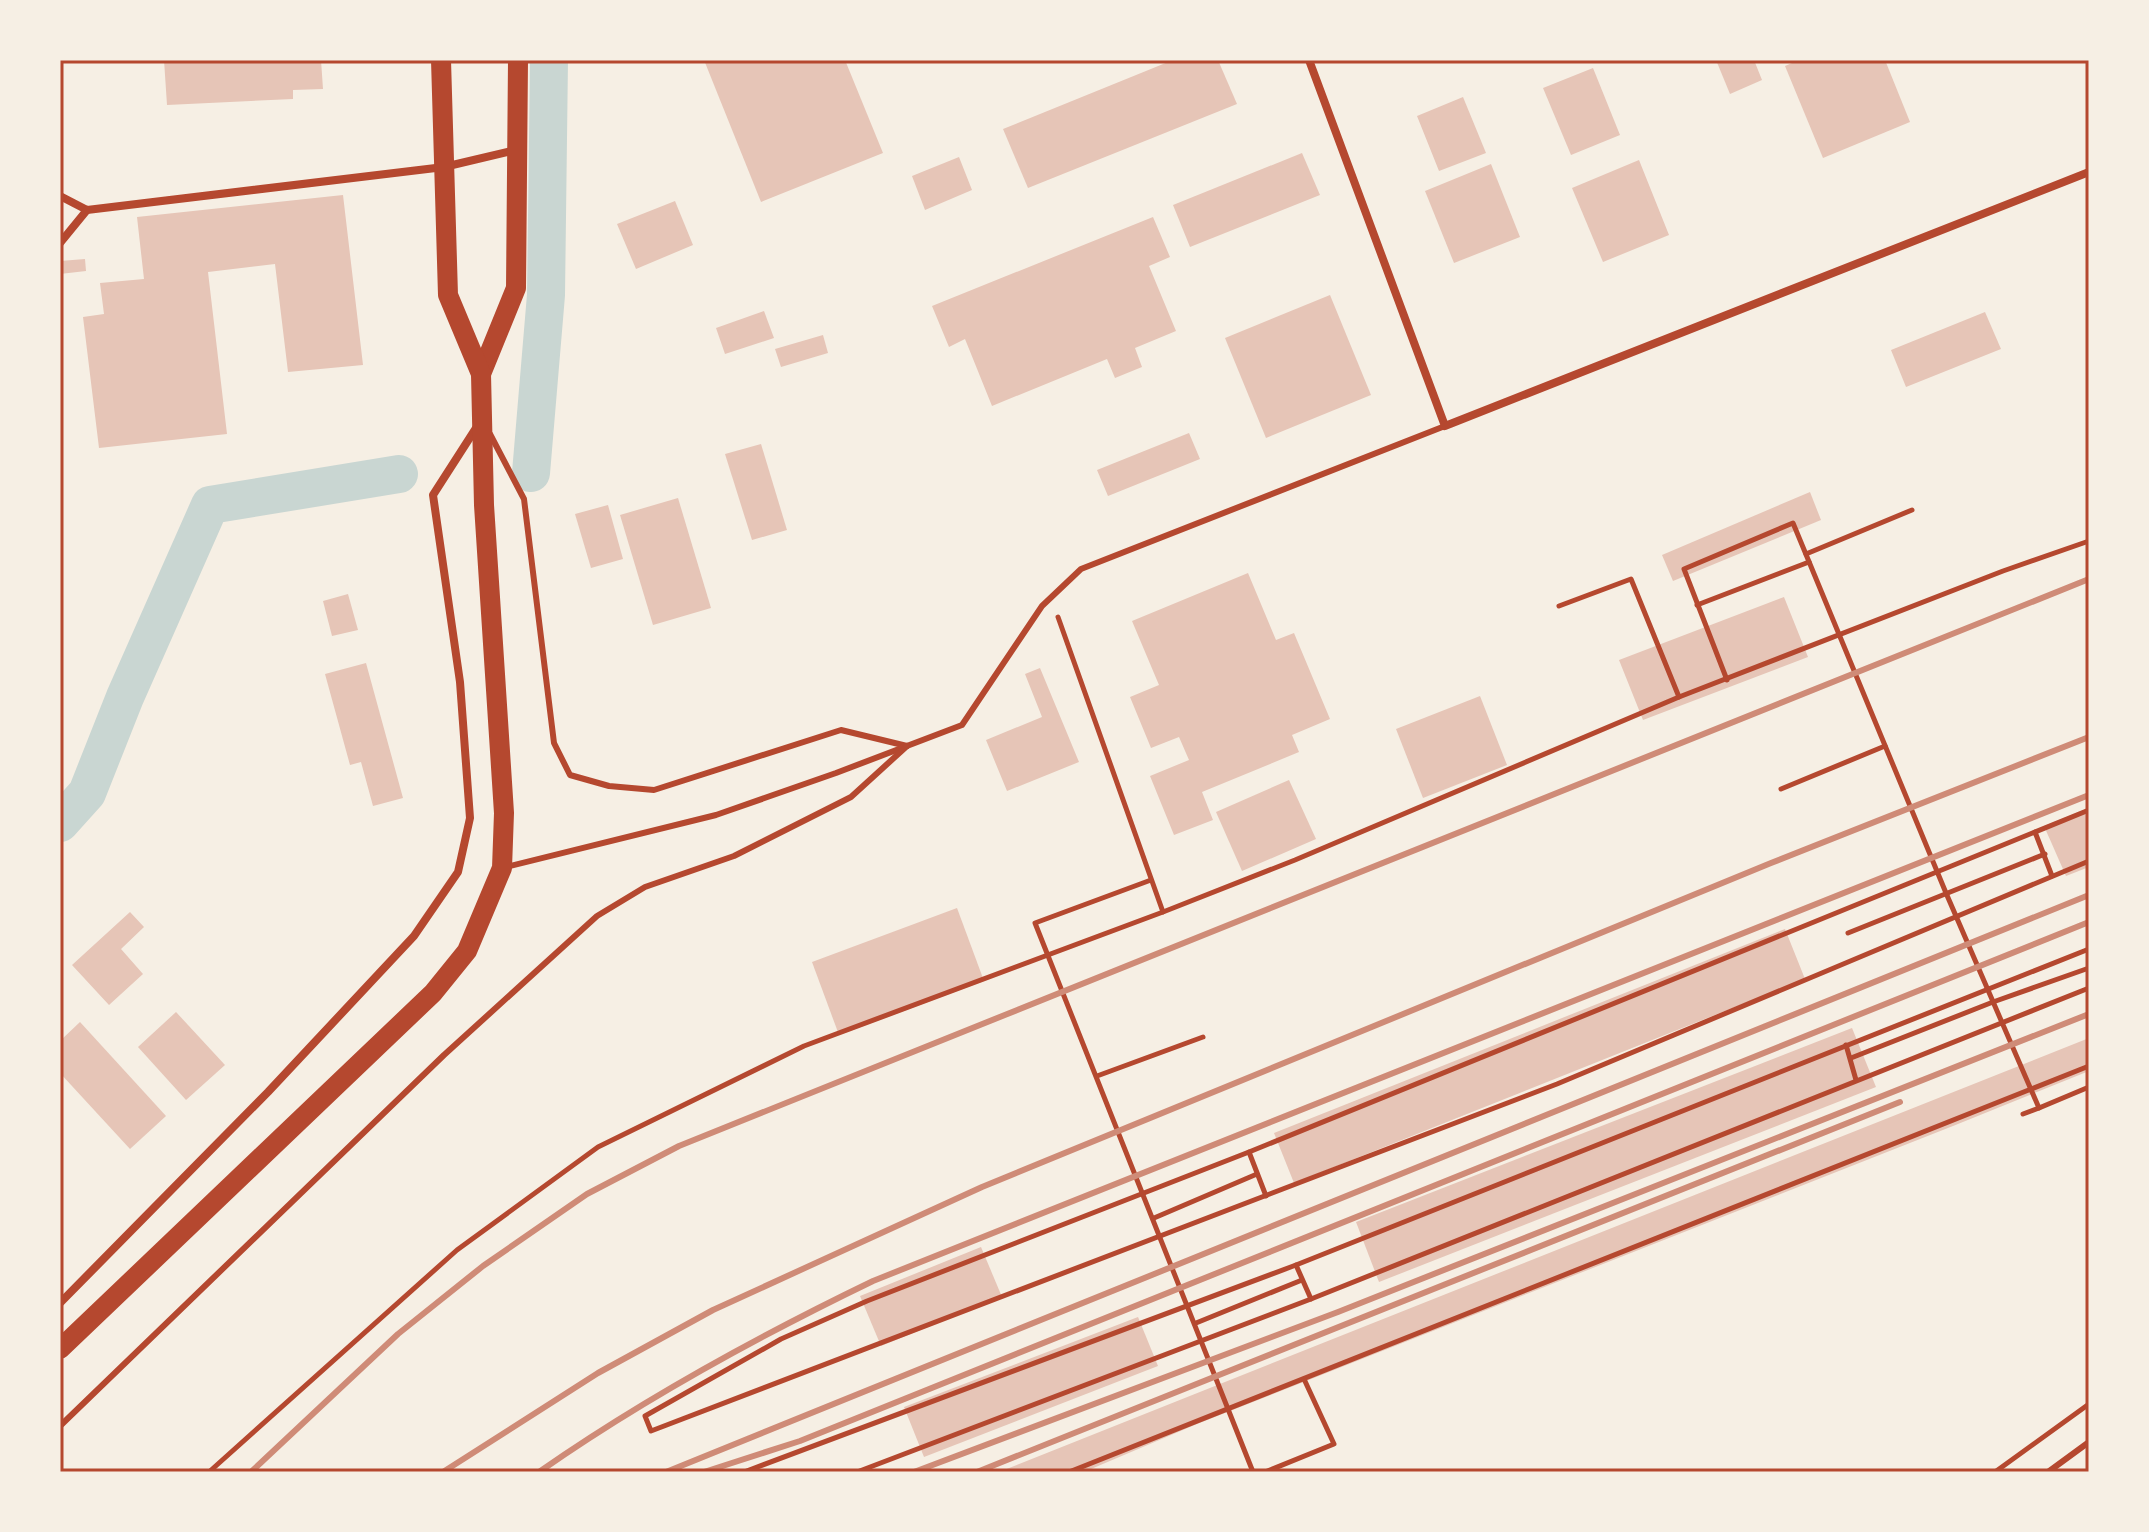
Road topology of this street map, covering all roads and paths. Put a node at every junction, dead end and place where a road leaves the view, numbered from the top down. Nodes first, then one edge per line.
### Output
1 (441, 60) edge
2 (518, 60) edge
3 (1309, 60) edge
4 (517, 150) junction
5 (444, 167) junction
6 (2089, 172) edge
7 (60, 196) edge
8 (87, 210) junction
9 (60, 243) edge
10 (481, 374) junction
11 (482, 419) junction
12 (1445, 426) junction
13 (1912, 510) dead end
14 (2089, 541) edge
15 (1806, 554) junction
16 (1809, 562) junction
17 (1051, 597) junction
18 (1697, 605) junction
19 (1559, 606) dead end
20 (1727, 680) junction
21 (1679, 697) junction
22 (907, 746) junction
23 (1885, 746) junction
24 (1781, 789) dead end
25 (2089, 810) edge
26 (2035, 832) junction
27 (2045, 854) junction
28 (2089, 861) edge
29 (502, 868) junction
30 (2052, 876) junction
31 (1151, 880) junction
32 (1946, 893) junction
33 (1163, 912) junction
34 (1848, 933) dead end
35 (2089, 949) edge
36 (2089, 968) edge
37 (2089, 988) edge
38 (1993, 1002) junction
39 (1203, 1037) dead end
40 (1846, 1045) junction
41 (1851, 1058) junction
42 (2089, 1066) edge
43 (1097, 1076) junction
44 (1856, 1080) junction
45 (2089, 1087) edge
46 (2039, 1108) junction
47 (2023, 1114) dead end
48 (1249, 1152) junction
49 (1257, 1174) junction
50 (1266, 1196) junction
51 (1154, 1218) junction
52 (1296, 1265) junction
53 (1302, 1280) junction
54 (1311, 1299) junction
55 (60, 1303) edge
56 (1196, 1323) junction
57 (60, 1349) edge
58 (1304, 1379) junction
59 (2089, 1404) edge
60 (60, 1426) edge
61 (2089, 1442) edge
62 (1093, 1462) junction
63 (209, 1472) edge
64 (744, 1472) edge
65 (857, 1472) edge
66 (1069, 1472) edge
67 (1098, 1472) edge
68 (1253, 1472) edge
69 (1265, 1472) edge
70 (1995, 1472) edge
71 (2048, 1472) edge

1 - 5 main road
2 - 4 main road
3 - 12 street
4 - 5 street
4 - 10 main road
5 - 8 street
5 - 10 main road
6 - 12 street
7 - 8 street
8 - 9 street
10 - 11 main road
11 - 22 lane
11 - 29 main road
11 - 55 street
12 - 17 lane
13 - 15 path
14 - 20 path
15 - 16 path
15 - 18 path
16 - 18 path
16 - 23 path
17 - 22 lane
17 - 31 path
18 - 20 path
19 - 21 path
20 - 21 path
21 - 33 path
22 - 29 lane
22 - 60 lane
23 - 24 path
23 - 32 path
25 - 26 path
26 - 27 path
26 - 48 path
27 - 30 path
27 - 32 path
28 - 30 path
29 - 57 main road
30 - 50 path
31 - 33 path
31 - 43 path
32 - 34 path
32 - 38 path
33 - 63 path
35 - 40 path
36 - 38 path
37 - 44 path
38 - 41 path
38 - 46 path
39 - 43 path
40 - 41 path
40 - 52 path
41 - 44 path
42 - 58 path
43 - 51 path
44 - 54 path
45 - 46 path
46 - 47 path
48 - 49 path
48 - 50 path
49 - 50 path
49 - 51 path
51 - 56 path
52 - 53 path
52 - 64 path
53 - 54 path
53 - 56 path
54 - 65 path
56 - 68 path
58 - 62 path
58 - 69 path
59 - 70 path
61 - 71 lane
62 - 66 path
62 - 67 path

